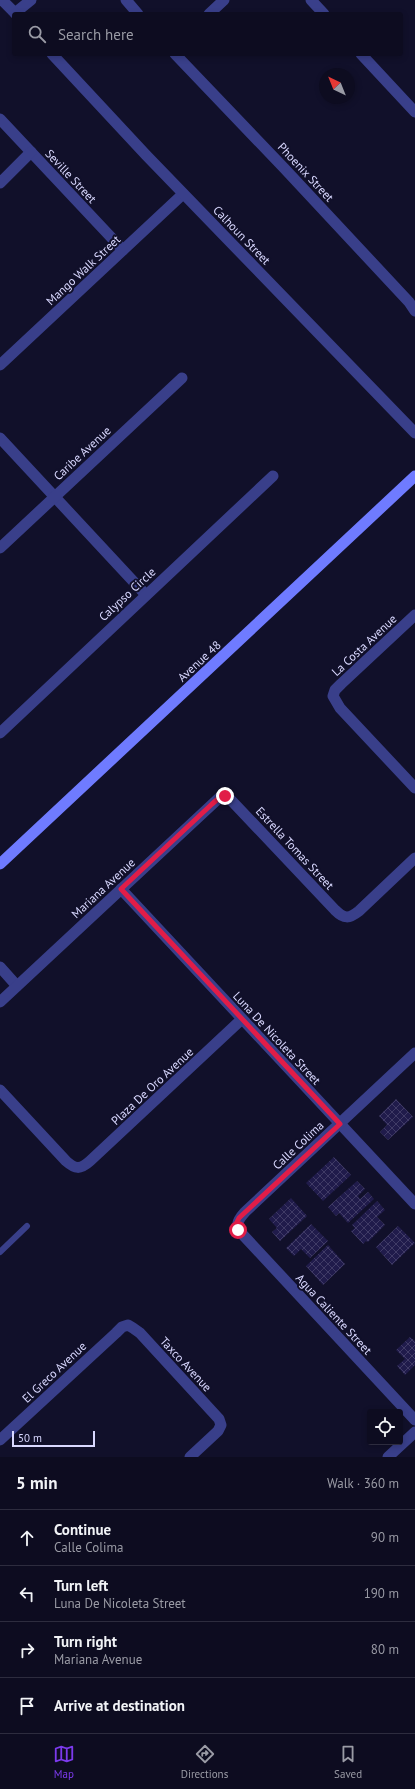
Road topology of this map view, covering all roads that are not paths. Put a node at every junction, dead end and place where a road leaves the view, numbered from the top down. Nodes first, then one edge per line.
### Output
1 (2, 0) edge
2 (31, 0) edge
3 (126, 0) edge
4 (224, 0) edge
5 (311, 0) edge
6 (14, 12) edge
7 (18, 12) edge
8 (136, 12) edge
9 (211, 12) edge
10 (322, 12) edge
11 (54, 56) edge
12 (177, 56) edge
13 (363, 56) edge
14 (415, 112) edge
15 (0, 119) edge
16 (31, 152) junction
17 (0, 183) edge
18 (183, 194) junction
19 (123, 250) junction
20 (415, 311) edge
21 (0, 365) edge
22 (182, 378) dead end
23 (415, 433) edge
24 (0, 438) edge
25 (273, 476) dead end
26 (415, 476) edge
27 (54, 497) junction
28 (0, 548) edge
29 (146, 595) junction
30 (415, 614) edge
31 (0, 732) edge
32 (415, 788) edge
33 (225, 796) joint
34 (415, 858) edge
35 (0, 864) edge
36 (121, 889) junction
37 (0, 967) edge
38 (17, 986) junction
39 (2, 996) edge
40 (242, 1019) junction
41 (415, 1054) edge
42 (0, 1090) edge
43 (340, 1124) junction
44 (415, 1204) edge
45 (236, 1224) joint
46 (27, 1226) dead end
47 (0, 1252) edge
48 (128, 1325) joint
49 (415, 1420) edge
50 (415, 1432) edge
51 (0, 1440) edge
52 (190, 1457) edge
53 (388, 1457) edge

1 - 6 street
2 - 7 street
3 - 8 street
4 - 9 street
5 - 10 street
11 - 18 street, Calhoun Street
12 - 20 street, Phoenix Street
13 - 14 street
15 - 16 street, Seville Street
16 - 17 street
16 - 19 street, Seville Street
18 - 19 street, Mango Walk Street
18 - 23 street, Calhoun Street
19 - 21 street, Mango Walk Street
22 - 27 street, Caribe Avenue
24 - 27 street
25 - 29 street, Calypso Circle
26 - 35 main road, Avenue 48
27 - 28 street, Caribe Avenue
27 - 29 street
29 - 31 street, Calypso Circle
30 - 32 street, La Costa Avenue
33 - 34 street, Estrella Tomas Street
33 - 36 street, Mariana Avenue
36 - 38 street, Mariana Avenue
36 - 40 street, Luna De Nicoleta Street
37 - 38 street
38 - 39 street, Mariana Avenue
40 - 42 street, Plaza De Oro Avenue
40 - 43 street, Luna De Nicoleta Street
41 - 43 street, Calle Colima
43 - 44 street, Luna De Nicoleta Street
43 - 45 street, Calle Colima
45 - 49 street, Agua Caliente Street
46 - 47 lane
48 - 51 street, El Greco Avenue
48 - 52 street, Taxco Avenue
50 - 53 street

